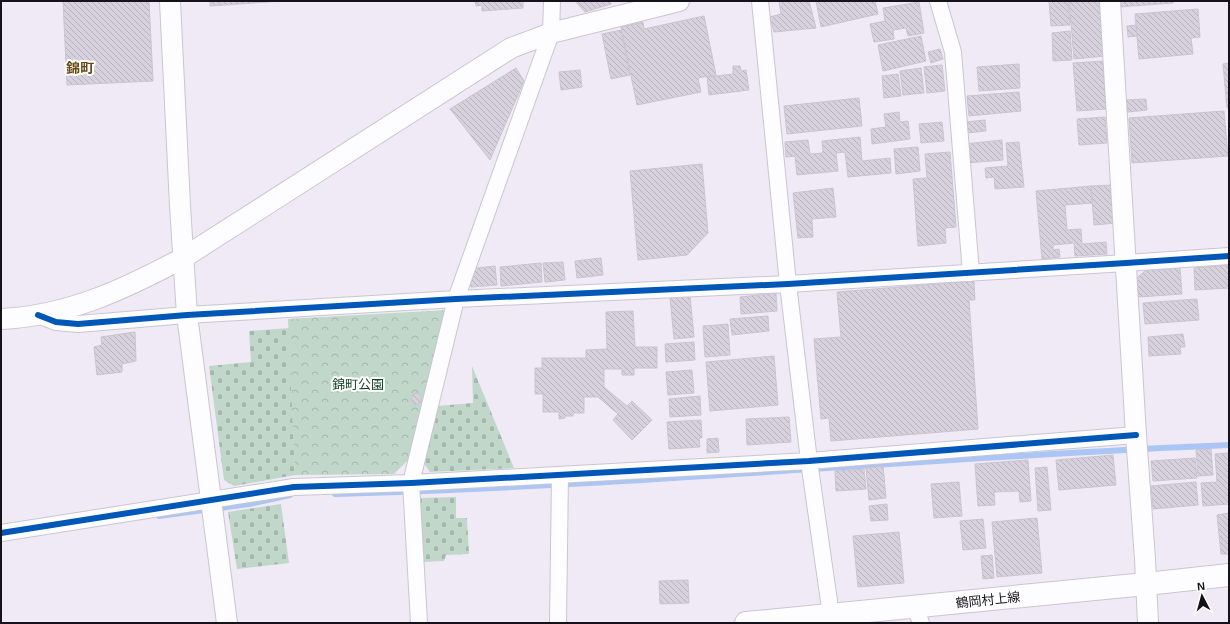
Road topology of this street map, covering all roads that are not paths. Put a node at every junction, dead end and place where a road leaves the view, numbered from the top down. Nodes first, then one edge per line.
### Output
1 (170, 1) edge
2 (552, 1) edge
3 (680, 1) edge
4 (760, 1) edge
5 (938, 1) edge
6 (1110, 1) edge
7 (551, 33) junction
8 (1229, 256) edge
9 (183, 258) junction
10 (1126, 263) junction
11 (971, 273) junction
12 (788, 284) junction
13 (456, 299) junction
14 (38, 315) junction
15 (187, 315) junction
16 (1, 319) edge
17 (1136, 435) junction
18 (809, 461) junction
19 (560, 475) junction
20 (411, 483) junction
21 (210, 499) junction
22 (1, 533) edge
23 (1229, 575) edge
24 (1146, 584) junction
25 (831, 615) junction
26 (918, 615) edge
27 (227, 623) edge
28 (419, 623) edge
29 (558, 623) edge
30 (746, 623) edge
31 (1148, 623) edge

1 - 9 street
2 - 7 street
3 - 7 street
4 - 12 street
5 - 11 street
6 - 10 street
7 - 9 street
7 - 13 street
8 - 10 street
9 - 14 street
9 - 15 street
10 - 11 street
10 - 17 street
11 - 12 street
12 - 13 street
12 - 18 street
13 - 15 street
13 - 20 street
14 - 15 street
14 - 16 street
15 - 21 street
17 - 18 street
17 - 24 street
18 - 19 street
18 - 25 street
19 - 20 street
19 - 29 street
20 - 21 street
20 - 28 street
21 - 22 street
21 - 27 street
23 - 24 main road, 鶴岡村上線
24 - 26 main road, 鶴岡村上線
24 - 31 street
25 - 26 main road, 鶴岡村上線
25 - 30 main road, 鶴岡村上線

